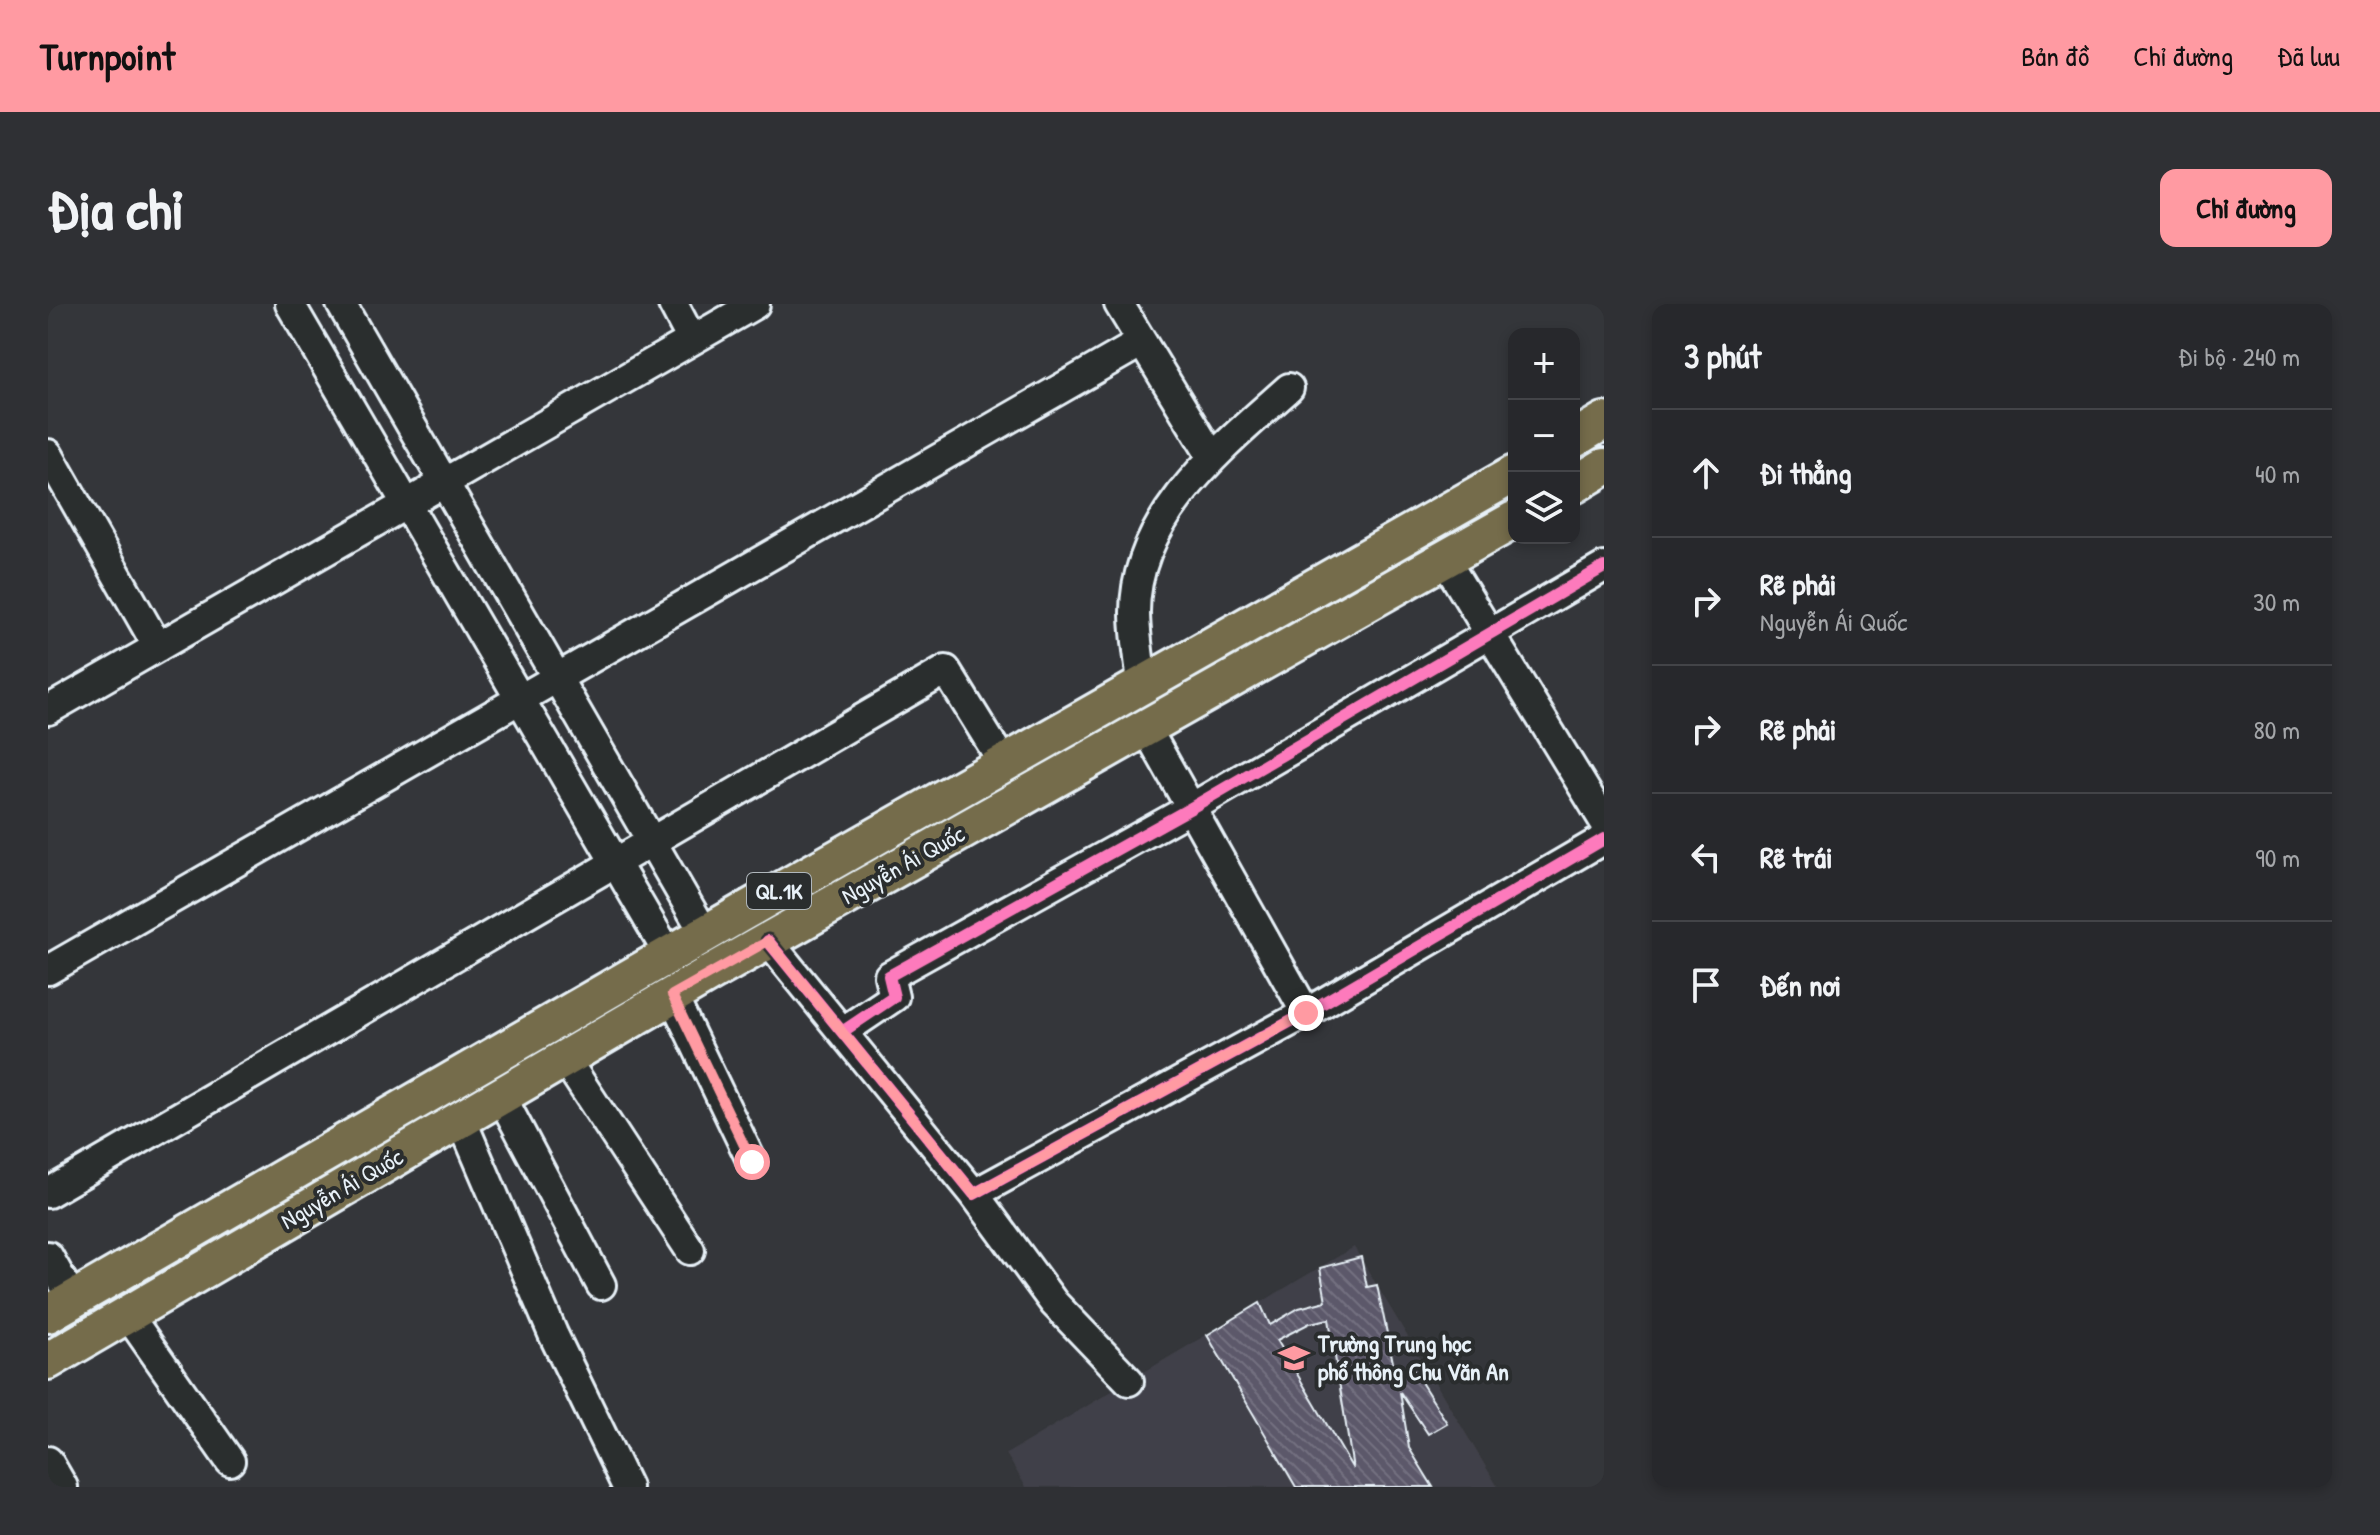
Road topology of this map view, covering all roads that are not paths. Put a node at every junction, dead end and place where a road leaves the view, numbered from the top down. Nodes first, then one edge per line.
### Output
1 (341, 304) edge
2 (673, 304) edge
3 (755, 304) edge
4 (1119, 304) edge
5 (295, 306) edge
6 (692, 340) junction
7 (1142, 342) junction
8 (1289, 388) dead end
9 (1604, 421) edge
10 (1580, 435) edge
11 (48, 454) edge
12 (1212, 457) junction
13 (1604, 467) edge
14 (1508, 477) edge
15 (1580, 481) edge
16 (444, 483) junction
17 (407, 504) junction
18 (1508, 523) edge
19 (1445, 560) junction
20 (1604, 567) edge
21 (1491, 635) junction
22 (158, 647) junction
23 (557, 678) junction
24 (1142, 685) junction
25 (520, 699) junction
26 (48, 710) edge
27 (1146, 728) junction
28 (1004, 764) junction
29 (1191, 808) junction
30 (1604, 821) edge
31 (1604, 839) edge
32 (651, 842) junction
33 (615, 863) junction
34 (705, 934) junction
35 (768, 941) junction
36 (669, 955) junction
37 (48, 970) edge
38 (672, 995) junction
39 (1306, 1013) junction
40 (842, 1032) junction
41 (565, 1059) junction
42 (501, 1096) junction
43 (461, 1119) junction
44 (752, 1162) dead end
45 (48, 1193) edge
46 (974, 1194) junction
47 (690, 1250) dead end
48 (48, 1256) edge
49 (601, 1285) dead end
50 (60, 1307) edge
51 (128, 1315) junction
52 (48, 1361) edge
53 (1129, 1381) dead end
54 (48, 1461) edge
55 (230, 1461) dead end
56 (63, 1487) edge
57 (627, 1487) edge

1 - 16 street
2 - 6 street
3 - 6 street
4 - 7 street
5 - 17 street
6 - 16 street
7 - 12 street
7 - 23 street
8 - 12 street
9 - 10 main road
11 - 22 street
12 - 24 street
13 - 15 main road
14 - 24 main road, Nguyễn Ái Quốc / QL.1K
16 - 17 street
16 - 23 street
17 - 22 street
17 - 25 street
18 - 19 main road, Nguyễn Ái Quốc / QL.1K
19 - 21 street
19 - 27 main road, Nguyễn Ái Quốc / QL.1K
20 - 21 street
21 - 29 street
21 - 30 street
22 - 26 street
23 - 25 street
23 - 32 street
24 - 28 main road, Nguyễn Ái Quốc / QL.1K
25 - 33 street
25 - 37 street
27 - 29 street
27 - 35 main road, Nguyễn Ái Quốc / QL.1K
28 - 32 street
28 - 34 main road, Nguyễn Ái Quốc / QL.1K
29 - 39 street
29 - 40 street
31 - 39 street
32 - 33 street
32 - 34 street
33 - 36 street
33 - 45 street
34 - 36 main road, Nguyễn Ái Quốc / QL.1K
35 - 38 main road, Nguyễn Ái Quốc / QL.1K
35 - 40 street
36 - 50 main road, Nguyễn Ái Quốc / QL.1K
38 - 41 main road, Nguyễn Ái Quốc / QL.1K
38 - 44 street
39 - 46 street
40 - 46 street
41 - 42 main road, Nguyễn Ái Quốc / QL.1K
41 - 47 street
42 - 43 main road, Nguyễn Ái Quốc / QL.1K
42 - 49 street
43 - 51 main road, Nguyễn Ái Quốc / QL.1K
43 - 57 street
46 - 53 street
48 - 50 street
51 - 52 main road, Nguyễn Ái Quốc / QL.1K
51 - 55 street
54 - 56 street

